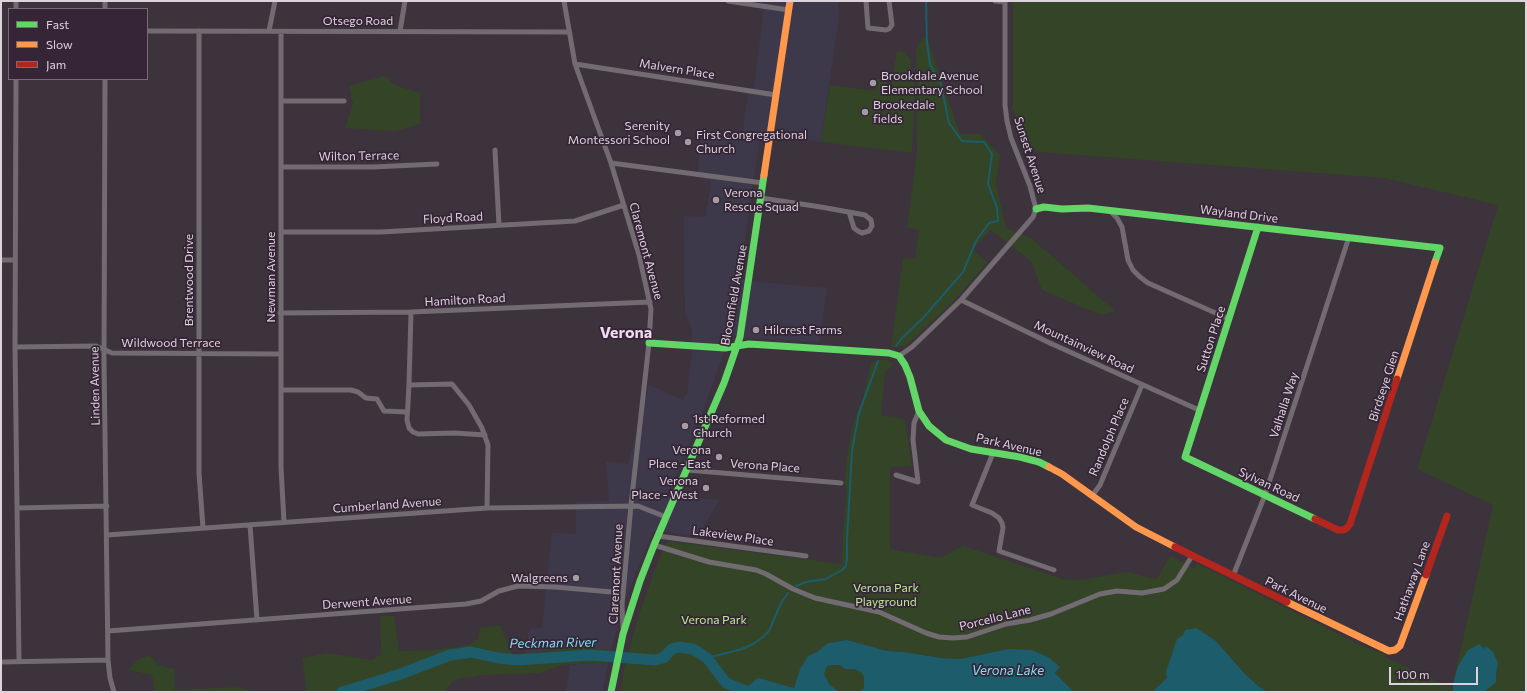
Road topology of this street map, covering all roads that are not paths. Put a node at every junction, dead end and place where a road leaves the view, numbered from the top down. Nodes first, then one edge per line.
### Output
1 (275, 1) edge
2 (405, 1) edge
3 (564, 1) edge
4 (728, 1) edge
5 (790, 1) edge
6 (866, 1) edge
7 (889, 1) edge
8 (995, 1) edge
9 (1005, 2) edge
10 (789, 10) junction
11 (148, 31) edge
12 (199, 31) junction
13 (270, 31) junction
14 (400, 31) junction
15 (281, 32) junction
16 (569, 32) junction
17 (576, 64) junction
18 (16, 80) edge
19 (105, 80) edge
20 (776, 95) junction
21 (281, 101) junction
22 (344, 101) dead end
23 (494, 150) dead end
24 (611, 163) junction
25 (437, 164) dead end
26 (281, 167) junction
27 (763, 183) junction
28 (761, 198) junction
29 (624, 205) junction
30 (1039, 208) junction
31 (1110, 210) junction
32 (849, 212) junction
33 (499, 225) junction
34 (1258, 227) junction
35 (281, 232) junction
36 (1349, 237) junction
37 (1440, 248) joint
38 (1, 260) edge
39 (15, 260) junction
40 (961, 300) junction
41 (650, 302) junction
42 (411, 312) junction
43 (280, 313) junction
44 (1229, 319) junction
45 (649, 343) junction
46 (737, 346) junction
47 (15, 347) junction
48 (104, 350) junction
49 (199, 353) junction
50 (281, 354) junction
51 (899, 356) junction
52 (409, 385) junction
53 (1142, 385) junction
54 (280, 390) junction
55 (1199, 410) junction
56 (919, 411) junction
57 (407, 412) junction
58 (485, 435) junction
59 (993, 453) junction
60 (1184, 457) joint
61 (687, 470) junction
62 (896, 475) dead end
63 (841, 483) dead end
64 (1265, 495) junction
65 (1092, 496) junction
66 (631, 505) junction
67 (107, 506) junction
68 (17, 508) junction
69 (487, 508) junction
70 (1447, 516) dead end
71 (666, 517) junction
72 (284, 522) junction
73 (250, 525) junction
74 (203, 528) junction
75 (1345, 529) joint
76 (107, 535) junction
77 (658, 536) junction
78 (654, 545) junction
79 (806, 556) dead end
80 (1192, 556) junction
81 (1054, 570) dead end
82 (1233, 576) junction
83 (623, 592) junction
84 (257, 620) junction
85 (108, 631) junction
86 (623, 634) junction
87 (1395, 650) joint
88 (108, 660) junction
89 (19, 661) junction
90 (1, 662) edge
91 (114, 692) edge
92 (611, 692) edge

1 - 13 street
2 - 14 street
3 - 16 street, Claremont Avenue
4 - 10 street
5 - 10 street, Bloomfield Avenue
6 - 7 street
8 - 9 street
9 - 30 street, Sunset Avenue
10 - 20 street, Bloomfield Avenue
11 - 12 street, Otsego Road
12 - 13 street, Otsego Road
12 - 49 street, Brentwood Drive
13 - 15 street, Otsego Road
14 - 15 street, Otsego Road
14 - 16 street, Otsego Road
15 - 21 street, Newman Avenue
16 - 17 street, Claremont Avenue
17 - 20 street, Malvern Place
17 - 24 street, Claremont Avenue
18 - 39 street
19 - 48 street, Linden Avenue
20 - 27 street, Bloomfield Avenue
21 - 22 street
21 - 26 street, Newman Avenue
23 - 33 street
24 - 27 street
24 - 29 street, Claremont Avenue
25 - 26 street, Wilton Terrace
26 - 35 street, Newman Avenue
27 - 28 street, Bloomfield Avenue
28 - 32 street
28 - 46 street, Bloomfield Avenue
29 - 33 street, Floyd Road
29 - 41 street, Claremont Avenue
30 - 31 street, Wayland Drive
30 - 40 street, Sunset Avenue
31 - 34 street, Wayland Drive
31 - 44 street
32 - 32 street
33 - 35 street, Floyd Road
34 - 36 street, Wayland Drive
34 - 44 street, Sutton Place
35 - 43 street, Newman Avenue
36 - 37 street, Wayland Drive
36 - 64 street, Valhalla Way
37 - 75 street, Birdseye Glen
38 - 39 street
39 - 47 street
40 - 51 street, Sunset Avenue
40 - 53 street, Mountainview Road
41 - 42 street, Hamilton Road
41 - 45 street, Claremont Avenue
42 - 43 street, Hamilton Road
42 - 52 street
43 - 50 street, Newman Avenue
44 - 55 street, Sutton Place
45 - 46 street
45 - 66 street, Claremont Avenue
46 - 51 street
46 - 61 street, Bloomfield Avenue
47 - 48 street, Wildwood Terrace
47 - 68 street
48 - 49 street, Wildwood Terrace
48 - 67 street, Linden Avenue
49 - 50 street, Wildwood Terrace
49 - 74 street, Brentwood Drive
50 - 54 street, Newman Avenue
51 - 56 street, Park Avenue
52 - 57 street
52 - 58 street
53 - 55 street, Mountainview Road
53 - 65 street, Randolph Place
54 - 57 street
54 - 72 street, Newman Avenue
55 - 60 street, Sutton Place
56 - 59 street, Park Avenue
56 - 62 street
57 - 58 street
58 - 69 street
59 - 65 street, Park Avenue
59 - 81 street
60 - 64 street, Sylvan Road
61 - 63 street, Verona Place
61 - 71 street, Bloomfield Avenue
64 - 75 street, Sylvan Road
64 - 82 street, Valhalla Way
65 - 80 street, Park Avenue
66 - 69 street, Cumberland Avenue
66 - 71 street, Cumberland Avenue
66 - 83 street, Claremont Avenue
67 - 68 street
67 - 76 street, Linden Avenue
68 - 89 street
69 - 72 street, Cumberland Avenue
70 - 87 street, Hathaway Lane
71 - 77 street, Bloomfield Avenue
72 - 73 street, Cumberland Avenue
73 - 74 street, Cumberland Avenue
73 - 84 street
74 - 76 street, Cumberland Avenue
76 - 85 street, Linden Avenue
77 - 78 street, Bloomfield Avenue
77 - 79 street, Lakeview Place
78 - 80 street, Porcello Lane
78 - 86 street, Bloomfield Avenue
80 - 82 street, Park Avenue
82 - 87 street, Park Avenue
83 - 84 street, Derwent Avenue
83 - 86 street, Claremont Avenue
84 - 85 street, Derwent Avenue
85 - 88 street, Linden Avenue
86 - 92 street, Bloomfield Avenue
88 - 89 street
88 - 91 street, Linden Avenue
89 - 90 street

